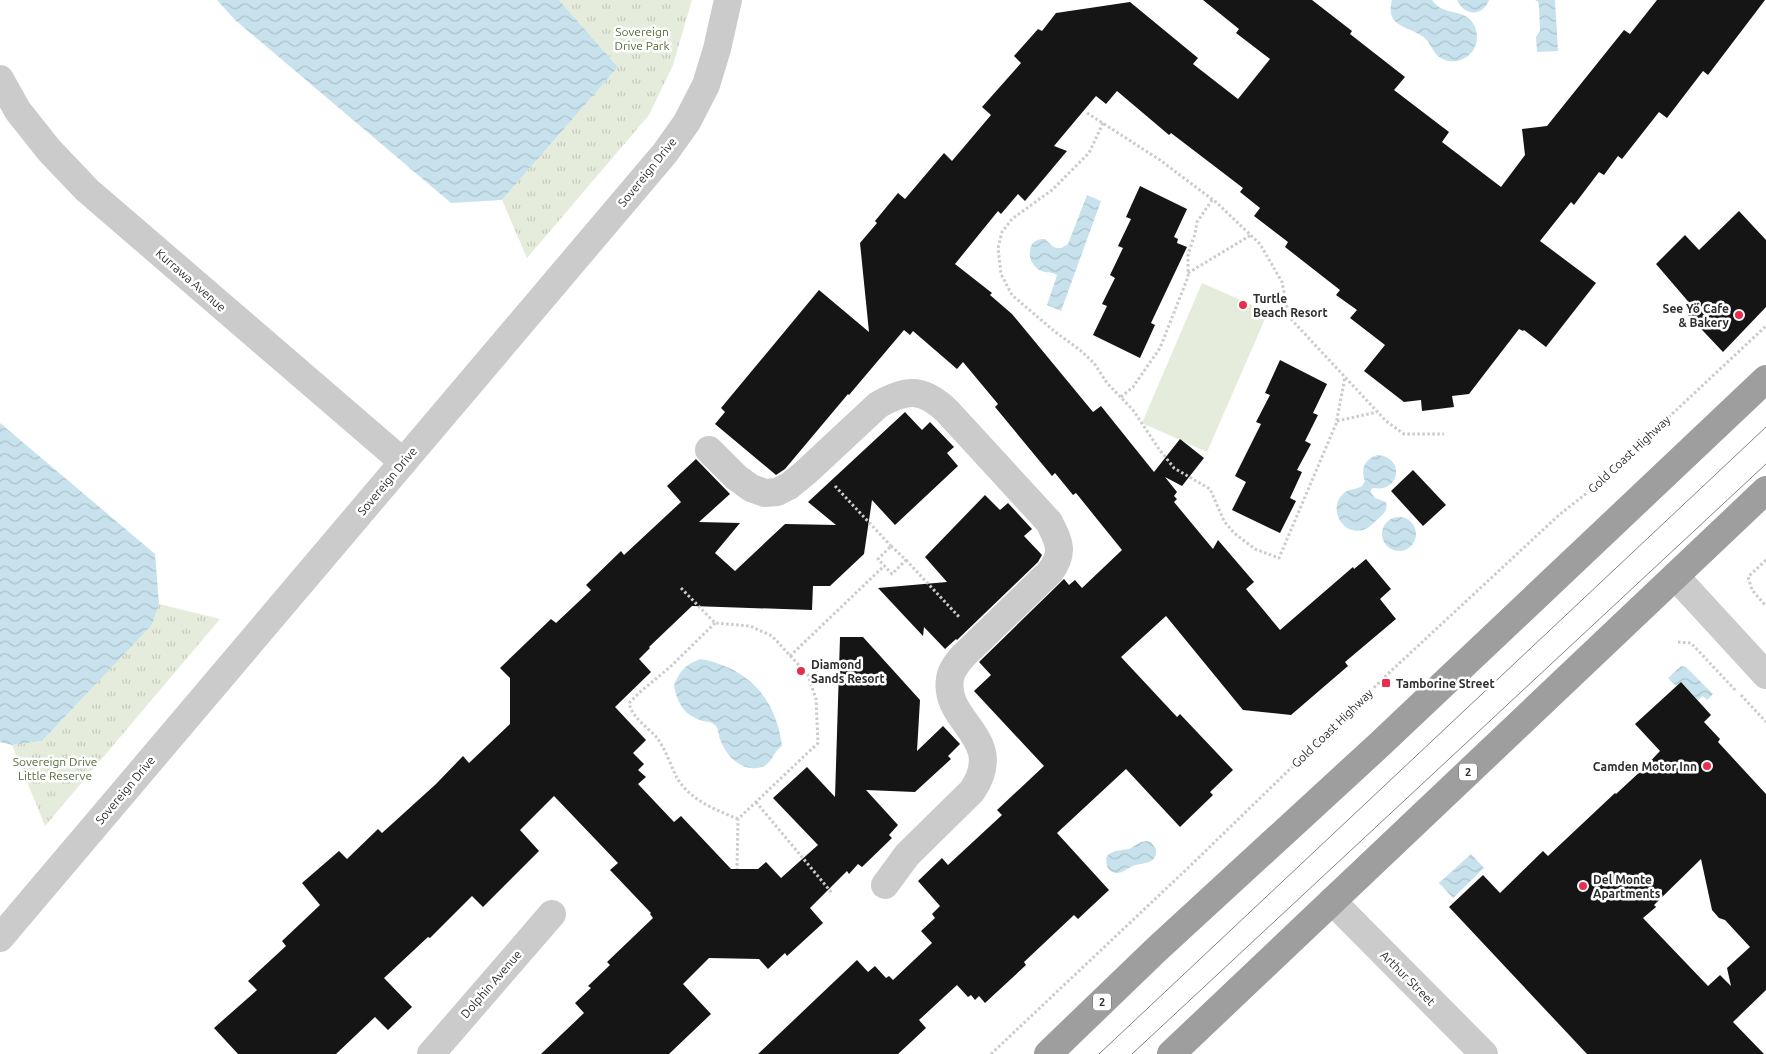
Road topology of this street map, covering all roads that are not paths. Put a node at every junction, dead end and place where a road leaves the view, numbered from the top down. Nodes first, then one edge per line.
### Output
1 (728, 0) edge
2 (0, 79) edge
3 (1766, 379) edge
4 (709, 450) dead end
5 (403, 462) junction
6 (1766, 490) edge
7 (1675, 576) junction
8 (1766, 675) edge
9 (885, 885) dead end
10 (1332, 901) junction
11 (552, 914) dead end
12 (0, 938) edge
13 (431, 1054) edge
14 (1048, 1054) edge
15 (1171, 1054) edge
16 (1484, 1054) edge

1 - 5 street, Sovereign Drive
2 - 5 street, Kurrawa Avenue
3 - 14 highway, 2
4 - 9 street
5 - 12 street, Sovereign Drive
6 - 7 highway, 2
7 - 8 street
7 - 10 highway, 2
10 - 15 highway, 2
10 - 16 street, Arthur Street
11 - 13 street, Dolphin Avenue

